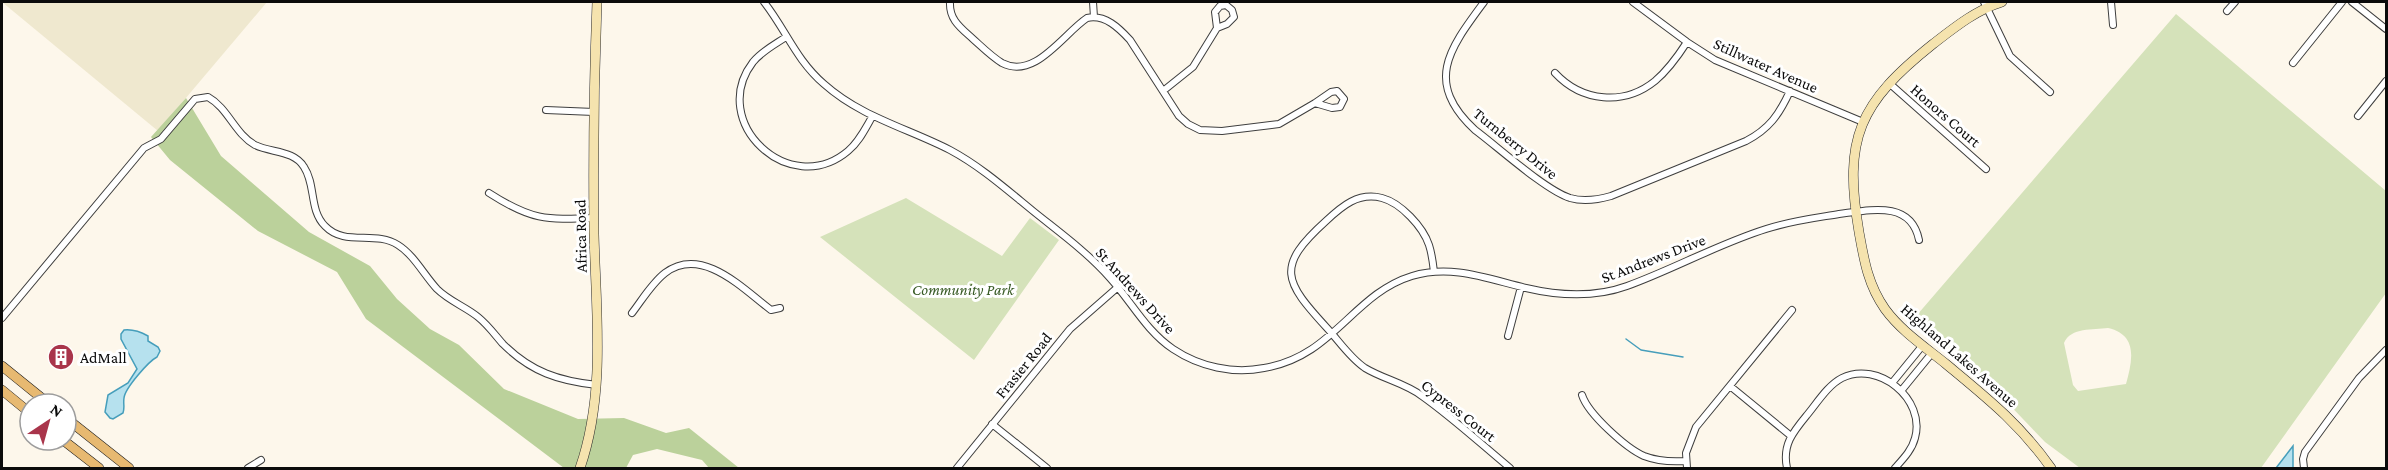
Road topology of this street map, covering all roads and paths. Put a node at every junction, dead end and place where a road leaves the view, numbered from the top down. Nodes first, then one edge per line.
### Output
1 (597, 2) edge
2 (764, 2) edge
3 (950, 2) edge
4 (1093, 2) edge
5 (1484, 2) edge
6 (1634, 2) edge
7 (2002, 2) edge
8 (2110, 2) edge
9 (2235, 2) edge
10 (2342, 2) edge
11 (2352, 2) edge
12 (1985, 5) edge
13 (2227, 11) dead end
14 (1094, 17) junction
15 (2113, 25) dead end
16 (1217, 28) dead end
17 (2386, 29) edge
18 (786, 37) junction
19 (1687, 42) junction
20 (2293, 63) dead end
21 (1555, 73) dead end
22 (2386, 81) edge
23 (1889, 82) junction
24 (1163, 92) junction
25 (1790, 92) junction
26 (2050, 92) dead end
27 (1315, 104) dead end
28 (546, 110) dead end
29 (594, 112) junction
30 (2358, 116) dead end
31 (872, 117) junction
32 (1863, 122) junction
33 (1986, 168) dead end
34 (489, 193) dead end
35 (1856, 211) junction
36 (594, 218) junction
37 (1919, 240) dead end
38 (1434, 272) junction
39 (1118, 286) junction
40 (1521, 287) junction
41 (780, 308) dead end
42 (1792, 310) dead end
43 (632, 313) dead end
44 (2, 318) edge
45 (1332, 334) junction
46 (1508, 336) dead end
47 (1923, 345) junction
48 (2386, 350) edge
49 (1932, 353) junction
50 (2, 366) edge
51 (1892, 383) junction
52 (597, 385) junction
53 (1730, 386) junction
54 (2, 390) edge
55 (1901, 391) junction
56 (34, 392) edge
57 (1582, 395) dead end
58 (18, 403) edge
59 (993, 424) junction
60 (78, 428) edge
61 (1791, 436) junction
62 (78, 452) edge
63 (1686, 465) edge
64 (99, 468) edge
65 (129, 468) edge
66 (248, 468) edge
67 (258, 468) edge
68 (580, 468) edge
69 (957, 468) edge
70 (1047, 468) edge
71 (1510, 468) edge
72 (1787, 468) edge
73 (1895, 468) edge
74 (2052, 468) edge
75 (2304, 468) edge

1 - 29 street, Africa Road
2 - 18 street, St Andrews Drive
3 - 14 street
4 - 14 street
5 - 25 street, Turnberry Drive
6 - 19 street, Stillwater Avenue
7 - 12 street, Highland Lakes Avenue
8 - 15 street
9 - 13 street
10 - 20 street
11 - 17 street
12 - 23 street, Highland Lakes Avenue
12 - 26 street
14 - 24 street
16 - 24 street
18 - 31 street, St Andrews Drive
18 - 31 street
19 - 21 street
19 - 25 street, Stillwater Avenue
22 - 30 street
23 - 32 street, Highland Lakes Avenue
23 - 33 street, Honors Court
24 - 27 street
25 - 32 street, Stillwater Avenue
28 - 29 street
29 - 36 street, Africa Road
31 - 39 street, St Andrews Drive
32 - 35 street, Highland Lakes Avenue
34 - 36 street
35 - 37 street, St Andrews Drive
35 - 40 street, St Andrews Drive
35 - 47 street, Highland Lakes Avenue
36 - 52 street, Africa Road
38 - 40 street, St Andrews Drive
38 - 45 street, St Andrews Drive
38 - 45 street, Cypress Court
39 - 45 street, St Andrews Drive
39 - 59 street, Frasier Road
40 - 46 street
41 - 43 street
42 - 53 street
44 - 52 street
45 - 71 street, Cypress Court
47 - 49 street, Highland Lakes Avenue
47 - 51 street
48 - 75 street
49 - 55 street
49 - 74 street, Highland Lakes Avenue
50 - 56 main road
51 - 55 street
51 - 61 street
52 - 68 street, Africa Road
53 - 61 street
53 - 63 street
54 - 58 main road
55 - 73 street
57 - 63 street
59 - 69 street, Frasier Road
59 - 70 street
60 - 65 main road
61 - 72 street
62 - 64 main road
66 - 67 street

